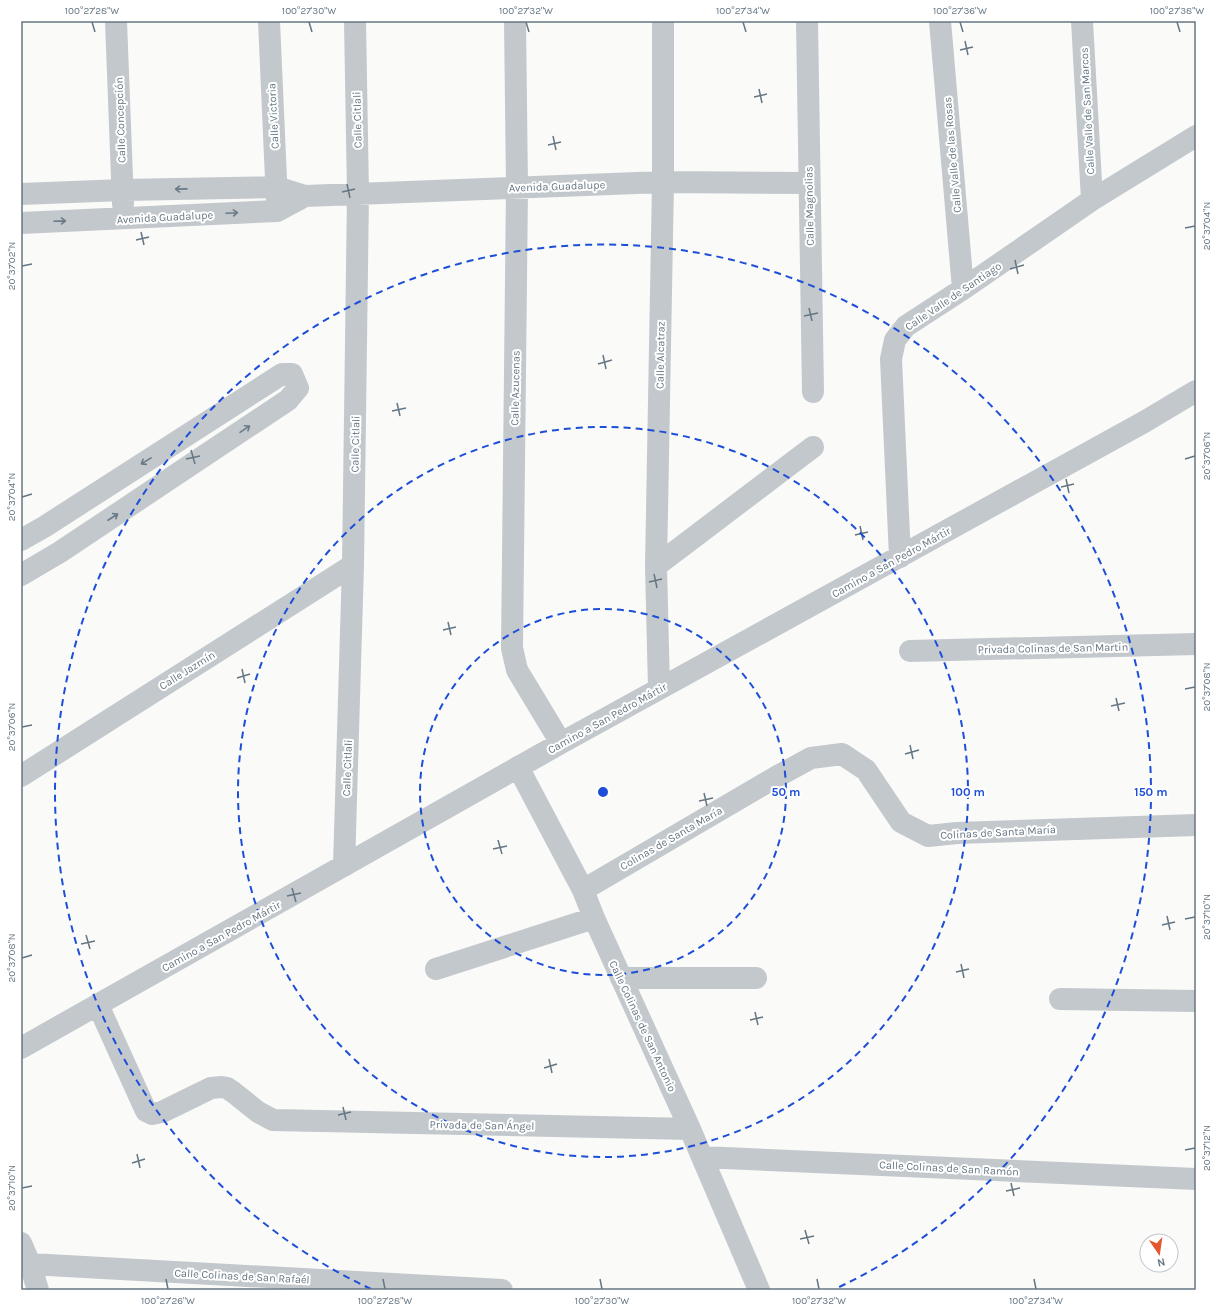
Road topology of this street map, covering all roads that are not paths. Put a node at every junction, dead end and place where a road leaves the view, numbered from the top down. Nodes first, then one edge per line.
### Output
1 (116, 21) edge
2 (269, 21) edge
3 (355, 21) edge
4 (515, 21) edge
5 (663, 21) edge
6 (807, 21) edge
7 (940, 21) edge
8 (1082, 21) edge
9 (1196, 136) edge
10 (663, 182) junction
11 (809, 183) junction
12 (276, 187) junction
13 (517, 187) junction
14 (123, 190) junction
15 (21, 194) edge
16 (358, 194) junction
17 (305, 196) junction
18 (1092, 200) junction
19 (277, 211) junction
20 (124, 219) junction
21 (21, 223) edge
22 (963, 289) junction
23 (1196, 391) edge
24 (813, 392) dead end
25 (207, 422) junction
26 (175, 443) junction
27 (223, 444) junction
28 (813, 447) dead end
29 (191, 466) junction
30 (78, 504) junction
31 (44, 527) junction
32 (95, 528) junction
33 (21, 540) edge
34 (60, 552) junction
35 (900, 557) junction
36 (353, 565) junction
37 (656, 566) junction
38 (21, 575) edge
39 (1196, 644) edge
40 (910, 651) dead end
41 (659, 689) junction
42 (561, 743) junction
43 (518, 767) junction
44 (21, 776) edge
45 (1196, 825) edge
46 (344, 866) junction
47 (583, 890) junction
48 (594, 918) junction
49 (436, 969) dead end
50 (621, 978) junction
51 (756, 978) dead end
52 (1060, 999) dead end
53 (1196, 1001) edge
54 (98, 1005) junction
55 (21, 1048) edge
56 (690, 1129) junction
57 (702, 1157) junction
58 (1196, 1179) edge
59 (21, 1243) edge
60 (30, 1264) junction
61 (38, 1290) edge
62 (502, 1290) edge
63 (759, 1290) edge

1 - 14 street, Calle Concepción
2 - 12 street, Calle Victoria
3 - 16 street, Calle Citlali
4 - 13 street, Calle Azucenas
5 - 10 street, Calle Alcatraz
6 - 11 street, Calle Magnolias
7 - 22 street, Calle Valle de las Rosas
8 - 18 street, Calle Valle de San Marcos
9 - 18 street, Calle Valle de Santiago
10 - 11 street, Avenida Guadalupe
10 - 13 street, Avenida Guadalupe
10 - 37 street, Calle Alcatraz
11 - 24 street, Calle Magnolias
12 -> 14 street, Avenida Guadalupe
12 - 17 street, Avenida Guadalupe
12 - 19 street, Calle Victoria
13 - 16 street, Avenida Guadalupe
13 - 42 street, Calle Azucenas
14 - 15 street, Avenida Guadalupe
14 - 20 street, Calle Concepción
16 - 17 street, Avenida Guadalupe
16 - 36 street, Calle Citlali
17 - 19 street, Avenida Guadalupe
18 - 22 street, Calle Valle de Santiago
20 -> 19 street, Avenida Guadalupe
21 -> 20 street, Avenida Guadalupe
22 - 35 street, Calle Valle de Santiago
23 - 35 street, Camino a San Pedro Mártir
25 - 26 street
25 - 27 street
27 -> 25 street
26 - 29 street
26 -> 30 street
27 - 29 street
28 - 37 street
32 -> 29 street
30 - 31 street
30 - 32 street
31 - 33 street
31 - 34 street
32 - 34 street
34 - 38 street
35 - 41 street, Camino a San Pedro Mártir
36 - 44 street, Calle Jazmín
36 - 46 street, Calle Citlali
37 - 41 street, Calle Alcatraz
39 - 40 street, Privada Colinas de San Martin
41 - 42 street, Camino a San Pedro Mártir
42 - 43 street, Camino a San Pedro Mártir
43 - 46 street, Camino a San Pedro Mártir
43 - 47 street, Calle Colinas de San Antonio
45 - 47 street, Colinas de Santa María
46 - 54 street, Camino a San Pedro Mártir
47 - 48 street, Calle Colinas de San Antonio
48 - 49 street
48 - 50 street, Calle Colinas de San Antonio
50 - 51 street
50 - 56 street, Calle Colinas de San Antonio
52 - 53 street
54 - 55 street, Camino a San Pedro Mártir
54 - 56 street, Privada de San Ángel
56 - 57 street, Calle Colinas de San Antonio
57 - 58 street, Calle Colinas de San Ramón
57 - 63 street, Calle Colinas de San Antonio
59 - 60 street
60 - 61 street
60 - 62 street, Calle Colinas de San Rafaél

